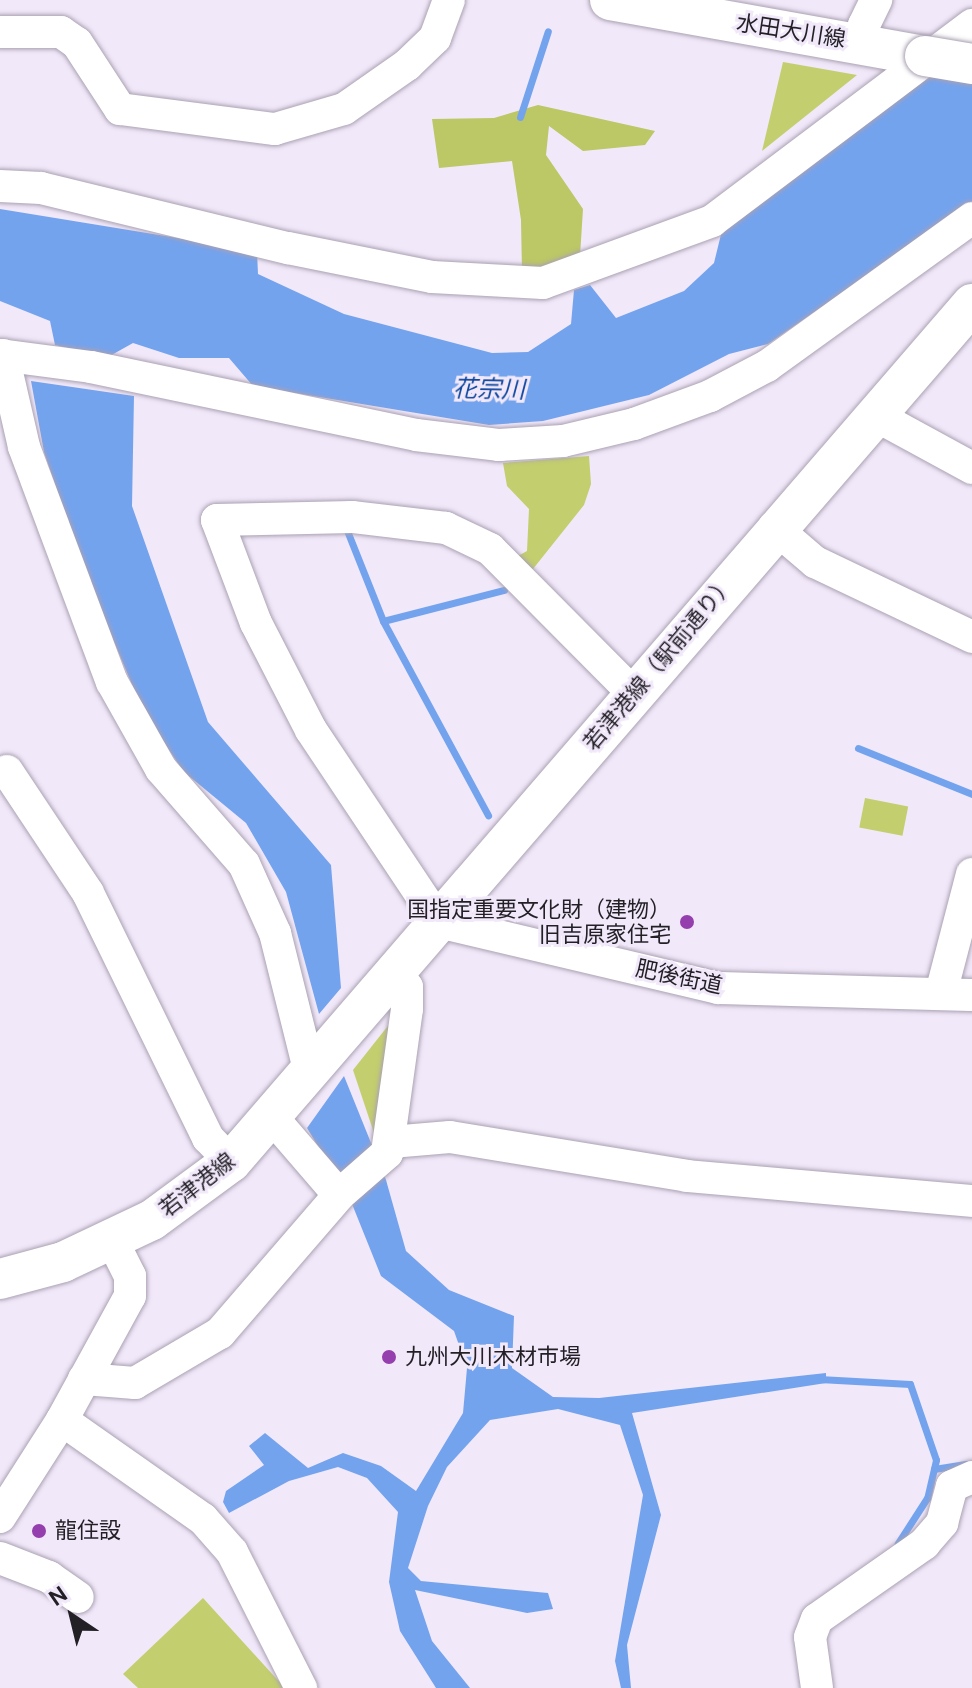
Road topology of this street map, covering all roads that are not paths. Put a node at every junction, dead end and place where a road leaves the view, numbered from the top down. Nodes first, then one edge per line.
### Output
1 (449, 0) edge
2 (610, 0) edge
3 (876, 0) edge
4 (741, 11) edge
5 (972, 25) edge
6 (0, 32) edge
7 (864, 43) junction
8 (972, 64) edge
9 (0, 186) edge
10 (972, 218) edge
11 (972, 304) edge
12 (1, 355) edge
13 (873, 414) junction
14 (972, 468) edge
15 (774, 527) junction
16 (972, 637) edge
17 (633, 693) junction
18 (7, 771) dead end
19 (972, 874) edge
20 (439, 922) junction
21 (396, 974) junction
22 (957, 994) edge
23 (351, 1026) joint
24 (317, 1066) junction
25 (271, 1116) junction
26 (389, 1148) junction
27 (231, 1162) junction
28 (339, 1195) junction
29 (972, 1201) edge
30 (112, 1240) junction
31 (0, 1279) edge
32 (84, 1379) junction
33 (62, 1420) junction
34 (972, 1477) edge
35 (0, 1517) edge
36 (0, 1558) edge
37 (78, 1597) dead end
38 (301, 1688) edge
39 (817, 1688) edge

1 - 6 street
2 - 4 main road, 水田大川線
3 - 7 street
4 - 7 main road, 水田大川線
5 - 9 street
7 - 8 main road, 水田大川線, bridge
10 - 12 street
11 - 13 main road, 若津港線（駅前通り）
12 - 24 street
13 - 14 street
13 - 15 main road, 若津港線（駅前通り）
15 - 16 street
15 - 17 main road, 若津港線（駅前通り）
17 - 20 main road, 若津港線（駅前通り）
17 - 20 street
18 - 27 street
19 - 22 street
20 - 21 main road, 若津港線（駅前通り）
20 - 22 street, 肥後街道
21 - 23 main road, 若津港線（駅前通り）
21 - 26 street
23 - 24 main road, 若津港線
24 - 25 main road, 若津港線
25 - 27 main road, 若津港線
25 - 28 street
26 - 28 street
26 - 29 street
27 - 30 main road, 若津港線
28 - 32 street
30 - 31 main road, 若津港線
30 - 32 street
32 - 33 street
33 - 35 street
33 - 38 street
34 - 39 street
36 - 37 street

